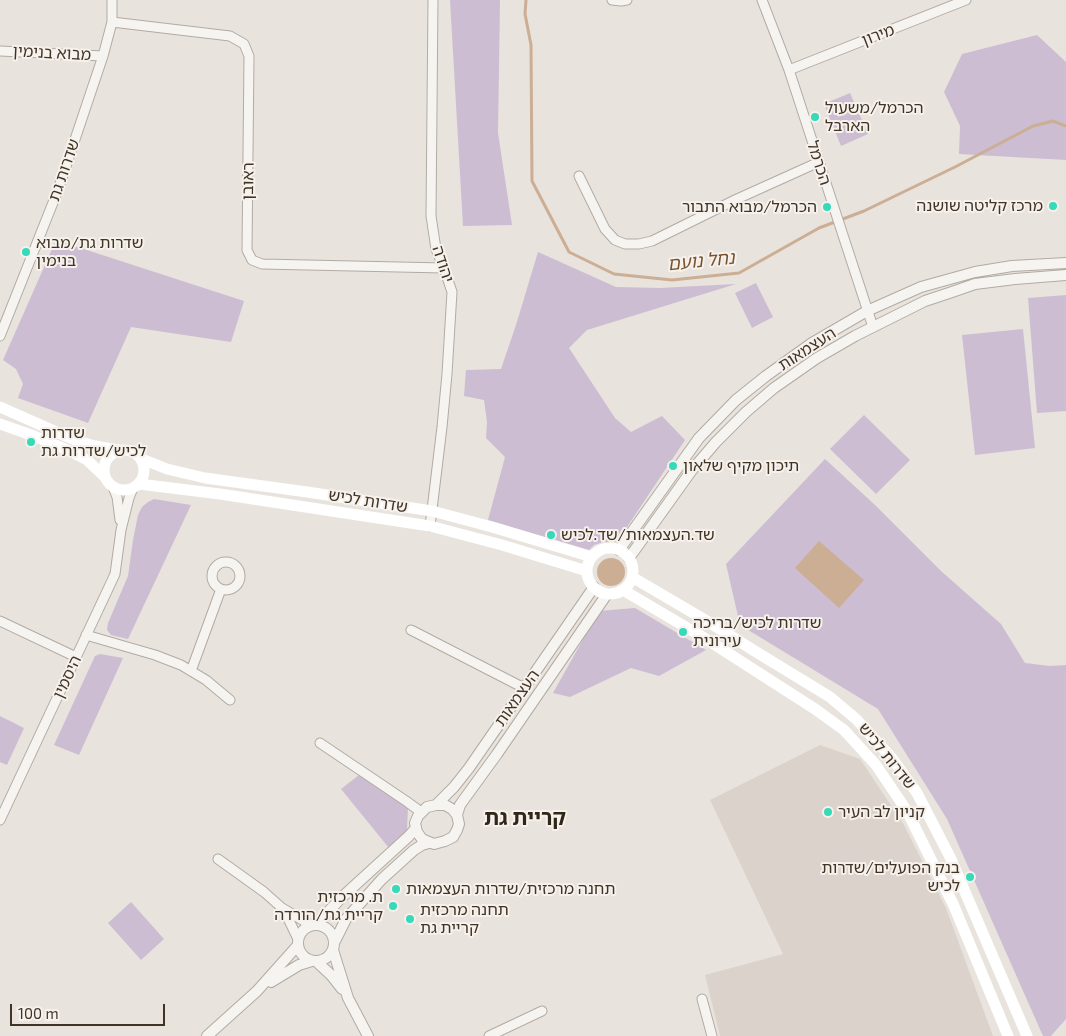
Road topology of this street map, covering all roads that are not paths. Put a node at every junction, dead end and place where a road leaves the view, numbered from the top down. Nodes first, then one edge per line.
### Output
1 (112, 0) edge
2 (433, 0) edge
3 (612, 0) edge
4 (627, 0) edge
5 (762, 0) edge
6 (966, 0) edge
7 (112, 22) junction
8 (0, 51) edge
9 (103, 56) junction
10 (789, 70) junction
11 (819, 162) junction
12 (578, 176) dead end
13 (1066, 263) edge
14 (444, 268) junction
15 (1066, 275) edge
16 (867, 311) junction
17 (873, 326) junction
18 (0, 336) edge
19 (0, 407) edge
20 (0, 424) edge
21 (118, 450) junction
22 (142, 459) junction
23 (105, 477) junction
24 (136, 486) junction
25 (114, 487) junction
26 (432, 511) junction
27 (430, 526) junction
28 (121, 530) junction
29 (620, 550) junction
30 (592, 557) junction
31 (629, 558) junction
32 (587, 571) junction
33 (632, 577) junction
34 (594, 587) junction
35 (221, 589) dead end
36 (623, 590) junction
37 (607, 594) junction
38 (0, 621) edge
39 (411, 630) dead end
40 (86, 636) junction
41 (76, 657) junction
42 (191, 671) junction
43 (524, 688) junction
44 (230, 700) dead end
45 (320, 743) dead end
46 (436, 805) junction
47 (421, 812) junction
48 (457, 815) junction
49 (0, 820) edge
50 (416, 828) junction
51 (429, 843) junction
52 (218, 859) dead end
53 (282, 908) junction
54 (313, 925) junction
55 (298, 942) junction
56 (334, 945) junction
57 (314, 961) junction
58 (258, 991) junction
59 (348, 998) junction
60 (702, 999) dead end
61 (542, 1011) dead end
62 (207, 1036) edge
63 (368, 1036) edge
64 (489, 1036) edge
65 (712, 1036) edge
66 (1008, 1036) edge
67 (1027, 1036) edge

1 - 7 street, שדרות גת
2 - 14 street, יהודה
3 - 4 street
5 - 10 street, הכרמל
6 - 10 street, מירון
7 - 9 street, שדרות גת
7 - 14 street, ראובן
8 - 9 street, מבוא בנימין
9 - 18 street, שדרות גת
10 - 11 street, הכרמל
11 - 12 street
11 - 16 street, הכרמל
13 - 16 street, העצמאות
14 - 26 street, יהודה
15 - 17 street, העצמאות
16 - 17 street, הכרמל
16 - 29 street, העצמאות
17 - 31 street, העצמאות
19 - 21 main road
20 - 23 main road
21 - 22 main road
21 - 23 main road
22 - 24 main road
22 - 26 main road, שדרות לכיש
23 - 25 main road
24 - 25 main road
24 - 27 main road, שדרות לכיש
24 - 28 street, היסמין
25 - 28 street, היסמין
26 - 27 street, יהודה
26 - 30 main road, שדרות לכיש
27 - 32 main road, שדרות לכיש
28 - 40 street, היסמין
29 - 30 main road
29 - 31 main road
30 - 32 main road
31 - 33 main road
32 - 34 main road
33 - 36 main road
33 - 67 main road, שדרות לכיש
34 - 37 main road
34 - 43 street, העצמאות
35 - 42 street
36 - 37 main road
36 - 66 main road, שדרות לכיש
37 - 48 street, העצמאות
38 - 41 street
39 - 43 street
40 - 41 street, היסמין
40 - 42 street
41 - 49 street, היסמין
42 - 44 street
43 - 46 street, העצמאות
45 - 47 street
46 - 47 street
46 - 48 street
47 - 50 street
48 - 51 street
50 - 51 street
50 - 54 street
51 - 56 street
52 - 53 street
53 - 54 street
53 - 55 street
54 - 55 street
54 - 56 street
55 - 57 street
55 - 58 street
56 - 57 street
56 - 59 street
57 - 58 street
57 - 59 street
58 - 62 street
59 - 63 street
60 - 65 street
61 - 64 street

